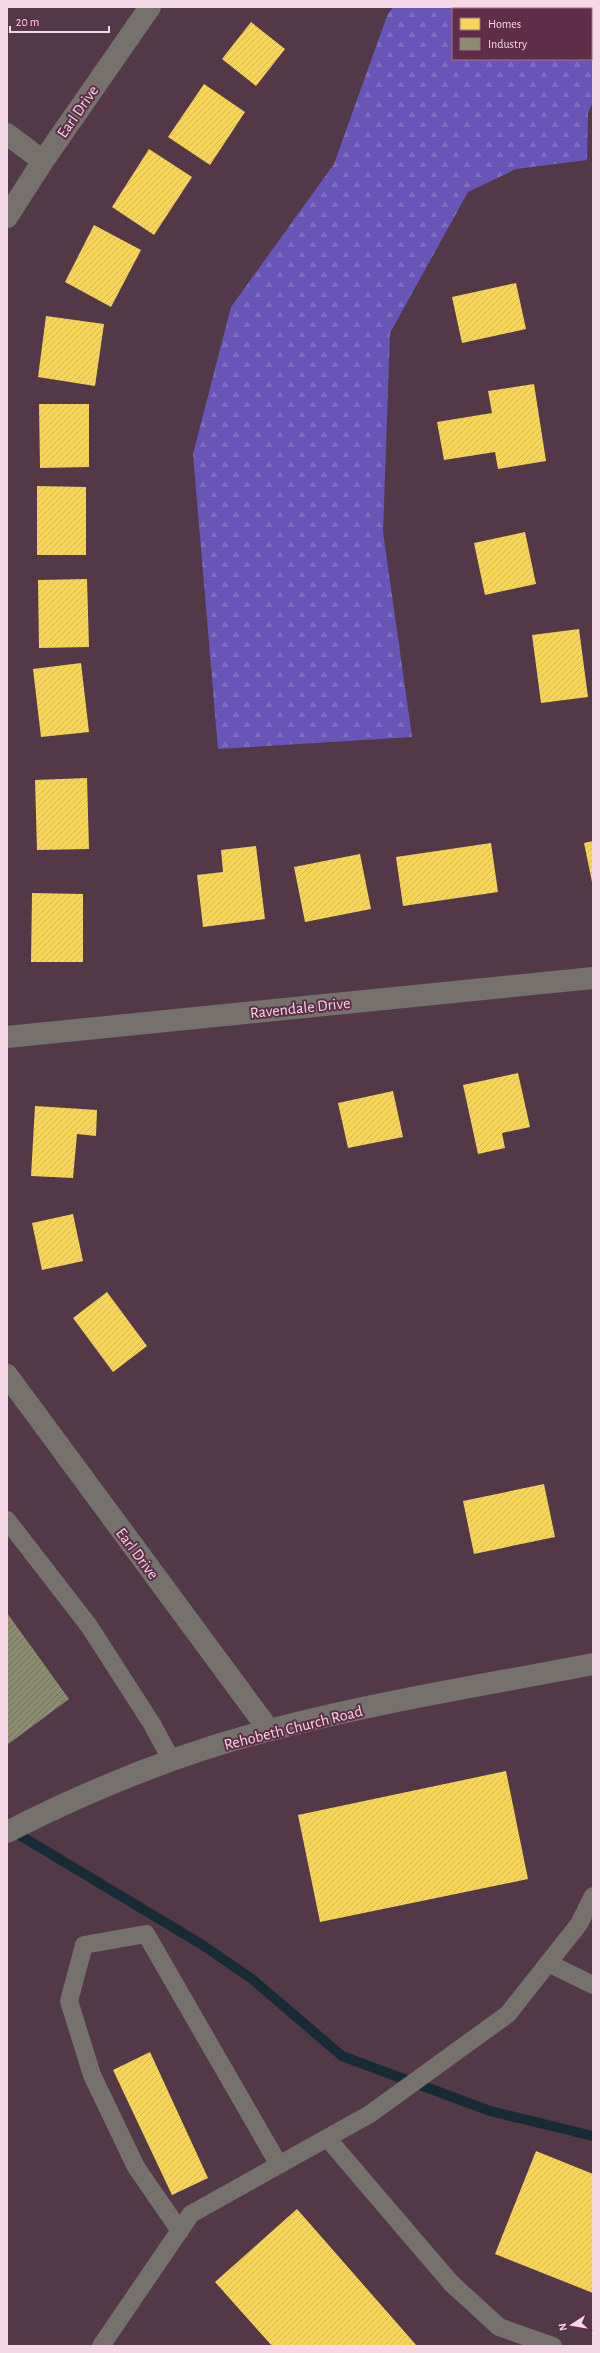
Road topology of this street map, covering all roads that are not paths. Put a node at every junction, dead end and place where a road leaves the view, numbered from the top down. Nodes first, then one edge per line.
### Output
1 (150, 7) edge
2 (7, 134) edge
3 (43, 161) junction
4 (7, 217) edge
5 (593, 978) edge
6 (7, 1037) edge
7 (7, 1375) edge
8 (7, 1520) edge
9 (593, 1664) edge
10 (270, 1730) junction
11 (172, 1761) junction
12 (7, 1832) edge
13 (593, 1896) edge
14 (548, 1963) junction
15 (593, 1985) edge
16 (328, 2138) junction
17 (279, 2165) junction
18 (180, 2231) junction
19 (101, 2346) edge
20 (553, 2346) edge

1 - 3 street, Earl Drive
2 - 3 street
3 - 4 street, Earl Drive
5 - 6 street, Ravendale Drive
7 - 10 street, Earl Drive
8 - 11 lane
9 - 10 street, Rehobeth Church Road
10 - 11 street, Rehobeth Church Road
11 - 12 street, Rehobeth Church Road
13 - 14 lane
14 - 15 lane
14 - 16 lane
16 - 17 lane
16 - 20 lane
17 - 18 lane
17 - 18 lane
18 - 19 lane

